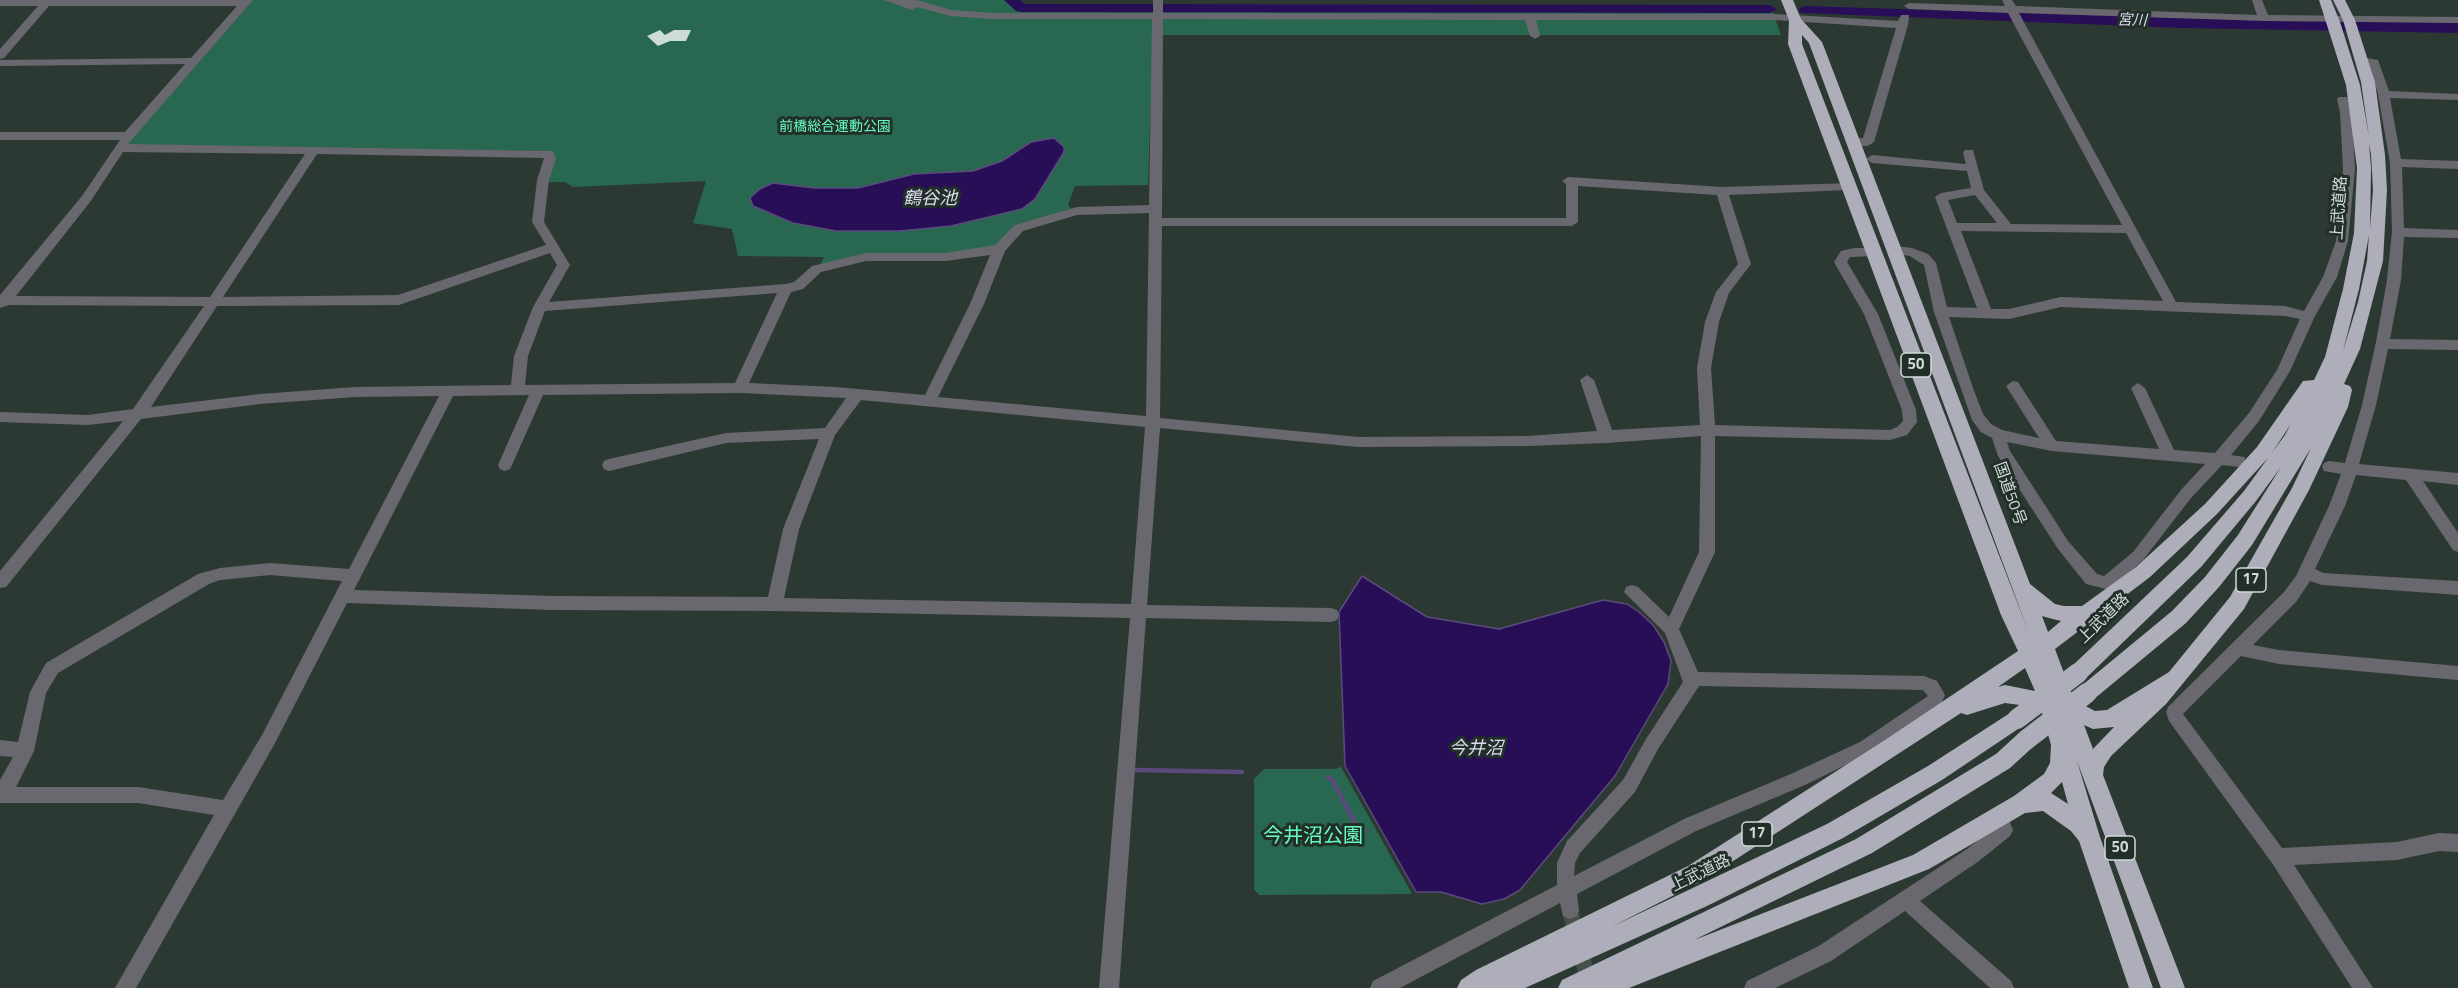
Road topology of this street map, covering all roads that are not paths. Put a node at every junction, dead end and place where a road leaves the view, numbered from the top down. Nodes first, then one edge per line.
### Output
1 (889, 0) edge
2 (905, 0) edge
3 (1787, 0) edge
4 (2257, 0) edge
5 (2325, 0) edge
6 (2339, 0) edge
7 (246, 1) edge
8 (48, 2) edge
9 (0, 3) edge
10 (1158, 11) edge
11 (1907, 12) edge
12 (2014, 12) edge
13 (2264, 18) junction
14 (1531, 19) junction
15 (1795, 20) junction
16 (2458, 20) edge
17 (2342, 25) junction
18 (1535, 36) dead end
19 (0, 56) edge
20 (2362, 60) junction
21 (194, 61) junction
22 (0, 63) edge
23 (2384, 94) junction
24 (2458, 97) edge
25 (2343, 99) dead end
26 (2352, 114) junction
27 (0, 136) edge
28 (128, 136) junction
29 (1852, 142) junction
30 (119, 148) junction
31 (313, 151) junction
32 (1969, 153) dead end
33 (1872, 159) dead end
34 (2396, 163) junction
35 (2458, 165) edge
36 (1972, 168) junction
37 (1849, 186) junction
38 (1722, 190) junction
39 (1978, 191) junction
40 (1156, 215) junction
41 (2006, 226) junction
42 (1952, 227) junction
43 (2130, 229) junction
44 (2398, 231) junction
45 (2458, 234) edge
46 (554, 247) junction
47 (999, 249) junction
48 (1895, 250) junction
49 (1874, 252) junction
50 (786, 288) junction
51 (213, 301) junction
52 (2, 302) edge
53 (2172, 306) junction
54 (540, 307) junction
55 (1941, 312) junction
56 (1986, 313) junction
57 (2308, 316) junction
58 (2343, 319) junction
59 (2383, 342) junction
60 (2458, 345) edge
61 (2352, 350) junction
62 (1587, 380) dead end
63 (2013, 386) dead end
64 (740, 388) junction
65 (2138, 388) dead end
66 (539, 389) junction
67 (518, 390) junction
68 (449, 392) junction
69 (857, 394) junction
70 (929, 401) junction
71 (138, 412) junction
72 (0, 417) edge
73 (1153, 420) junction
74 (1708, 430) junction
75 (829, 433) junction
76 (1998, 435) junction
77 (1607, 438) junction
78 (2052, 446) junction
79 (2169, 456) junction
80 (2219, 459) junction
81 (2239, 461) dead end
82 (506, 465) dead end
83 (609, 465) dead end
84 (2329, 467) dead end
85 (2350, 470) junction
86 (2411, 475) junction
87 (2458, 479) edge
88 (2458, 546) edge
89 (2306, 572) junction
90 (353, 576) junction
91 (2018, 579) junction
92 (0, 582) edge
93 (2458, 588) edge
94 (1632, 592) dead end
95 (342, 596) junction
96 (775, 604) junction
97 (1139, 612) junction
98 (2085, 614) junction
99 (1331, 615) dead end
100 (1671, 629) junction
101 (2037, 649) junction
102 (2239, 650) junction
103 (2458, 673) edge
104 (2175, 678) junction
105 (1692, 679) junction
106 (2059, 714) junction
107 (1936, 717) junction
108 (1886, 742) junction
109 (0, 748) edge
110 (25, 751) junction
111 (2093, 774) junction
112 (0, 794) edge
113 (2022, 802) junction
114 (228, 809) junction
115 (1996, 819) junction
116 (2089, 837) junction
117 (2458, 843) edge
118 (2278, 857) junction
119 (1566, 890) junction
120 (1907, 901) junction
121 (1570, 910) tunnel mouth
122 (125, 988) edge
123 (1108, 988) edge
124 (1380, 988) edge
125 (1469, 988) edge
126 (1497, 988) edge
127 (1570, 988) edge
128 (1600, 988) edge
129 (1754, 988) edge
130 (2004, 988) edge
131 (2140, 988) edge
132 (2173, 988) edge
133 (2362, 988) edge

1 - 10 street
2 - 10 street
3 - 15 highway, 国道50号 / 50
4 - 13 street
5 - 17 highway, 上武道路 / 17
6 - 17 highway, 上武道路 / 17
7 - 8 street
7 - 21 street
8 - 9 street
8 - 19 street
10 - 14 street
10 - 40 street
11 - 12 street
11 - 15 street
11 - 29 street
12 - 13 street
12 - 43 street
13 - 17 street
14 - 15 street
14 - 18 street
15 - 29 highway, 国道50号 / 50
15 - 37 highway, 国道50号 / 50
16 - 17 street
17 - 20 highway, 上武道路 / 17
17 - 26 highway, 上武道路 / 17
20 - 23 street
20 - 61 highway, 上武道路 / 17
21 - 22 street
21 - 28 street
23 - 24 street
23 - 34 street
25 - 26 street
26 - 57 street
26 - 58 highway, 上武道路 / 17
27 - 28 street
28 - 30 street
29 - 48 highway, 国道50号 / 50
30 - 31 street
30 - 52 street
31 - 46 street
31 - 51 street
32 - 36 street
33 - 36 street
34 - 35 street
34 - 44 street
36 - 39 street
37 - 38 street
37 - 49 highway, 国道50号 / 50
38 - 40 street
38 - 74 street
39 - 41 street
39 - 42 street
40 - 47 street
40 - 73 street
41 - 42 street
41 - 43 street
42 - 56 street
43 - 53 street
44 - 45 street
44 - 59 street
46 - 51 street
46 - 54 street
47 - 50 street
47 - 70 street
48 - 55 street
48 - 91 highway, 国道50号 / 50
49 - 74 street
49 - 101 highway, 国道50号 / 50
50 - 54 street
50 - 64 street
51 - 52 street
51 - 71 street
53 - 56 street
53 - 57 street
54 - 67 street
55 - 56 street
55 - 76 street
57 - 80 street
58 - 98 highway, 17
58 - 126 highway, 上武道路 / 17, bridge
59 - 60 street
59 - 85 street
61 - 104 highway, 17
61 - 127 highway, 上武道路 / 17, bridge
62 - 77 street
63 - 78 street
64 - 66 street
64 - 69 street
65 - 79 street
66 - 67 street
66 - 82 street
67 - 68 street
68 - 71 street
68 - 90 street
69 - 70 street
69 - 75 street
70 - 73 street
71 - 72 street
71 - 92 street
73 - 77 street
73 - 97 street
74 - 77 street
74 - 100 street
75 - 83 street
75 - 96 street
76 - 78 street
76 - 80 street
78 - 79 street
79 - 80 street
80 - 81 street
84 - 85 street
85 - 86 street
85 - 89 street
86 - 87 street
86 - 88 street
89 - 93 street
89 - 102 street
90 - 95 street
90 - 110 street
91 - 98 highway
91 - 101 highway, 国道50号 / 50
94 - 100 street
95 - 96 street
95 - 114 street
96 - 97 street
97 - 99 street
97 - 123 street
98 - 101 highway, 17
100 - 105 street
101 - 106 highway, 国道50号 / 50
101 - 106 highway
101 - 107 highway, 17
102 - 103 street
102 - 118 street
104 - 106 highway, 17
104 - 111 highway, 17
105 - 108 street
105 - 119 street
106 - 107 highway
106 - 111 highway, 国道50号 / 50
106 - 113 highway
106 - 116 highway, 国道50号 / 50
107 - 108 highway, 17
108 - 119 street
108 - 125 highway, 17
109 - 110 street
110 - 112 street
111 - 132 highway, 国道50号 / 50
112 - 114 street
113 - 115 highway
113 - 116 highway
114 - 122 street
115 - 120 street
115 - 128 highway
116 - 131 highway, 国道50号 / 50
117 - 118 street
118 - 133 street
119 - 121 street
119 - 124 street
120 - 129 street
120 - 130 street

